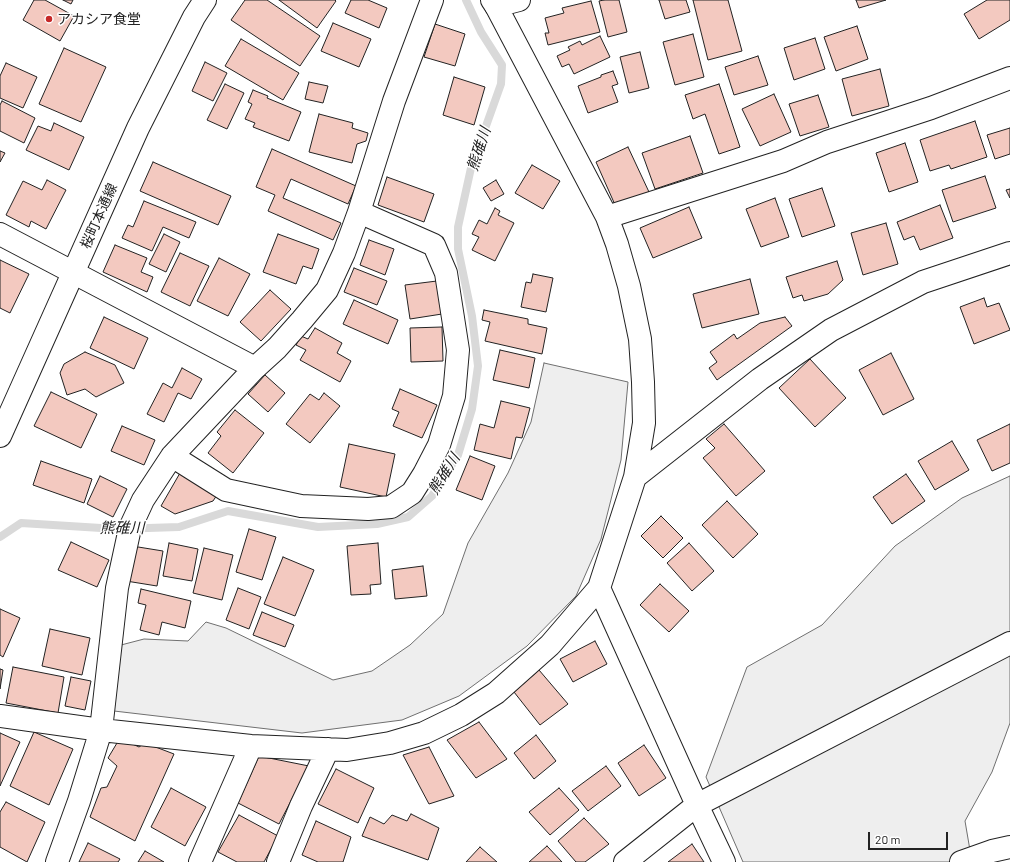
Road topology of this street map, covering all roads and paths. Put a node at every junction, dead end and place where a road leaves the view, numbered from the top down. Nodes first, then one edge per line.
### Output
1 (205, 0) edge
2 (432, 0) edge
3 (519, 0) edge
4 (494, 3) edge
5 (1010, 78) edge
6 (359, 212) junction
7 (607, 217) junction
8 (0, 234) edge
9 (1010, 253) edge
10 (73, 273) junction
11 (255, 368) junction
12 (0, 436) edge
13 (172, 456) junction
14 (635, 477) junction
15 (599, 588) junction
16 (1010, 643) edge
17 (0, 716) edge
18 (102, 730) junction
19 (251, 746) junction
20 (328, 749) junction
21 (697, 805) junction
22 (1010, 848) edge
23 (57, 862) edge
24 (200, 862) edge
25 (278, 862) edge
26 (625, 862) edge
27 (724, 862) edge
28 (961, 862) edge

1 - 10 street, 桜町本通線
2 - 6 street
3 - 4 street
4 - 7 street
5 - 7 street
6 - 11 street
6 - 13 street
7 - 14 street
8 - 10 street
9 - 14 street
10 - 11 street
10 - 12 street, 桜町本通線
11 - 13 street
13 - 18 street
14 - 15 street
15 - 20 street
15 - 21 street
16 - 21 street
17 - 18 street
18 - 19 street
18 - 23 street
19 - 20 street
19 - 24 street
20 - 25 street
21 - 26 street
21 - 27 street
22 - 28 street

